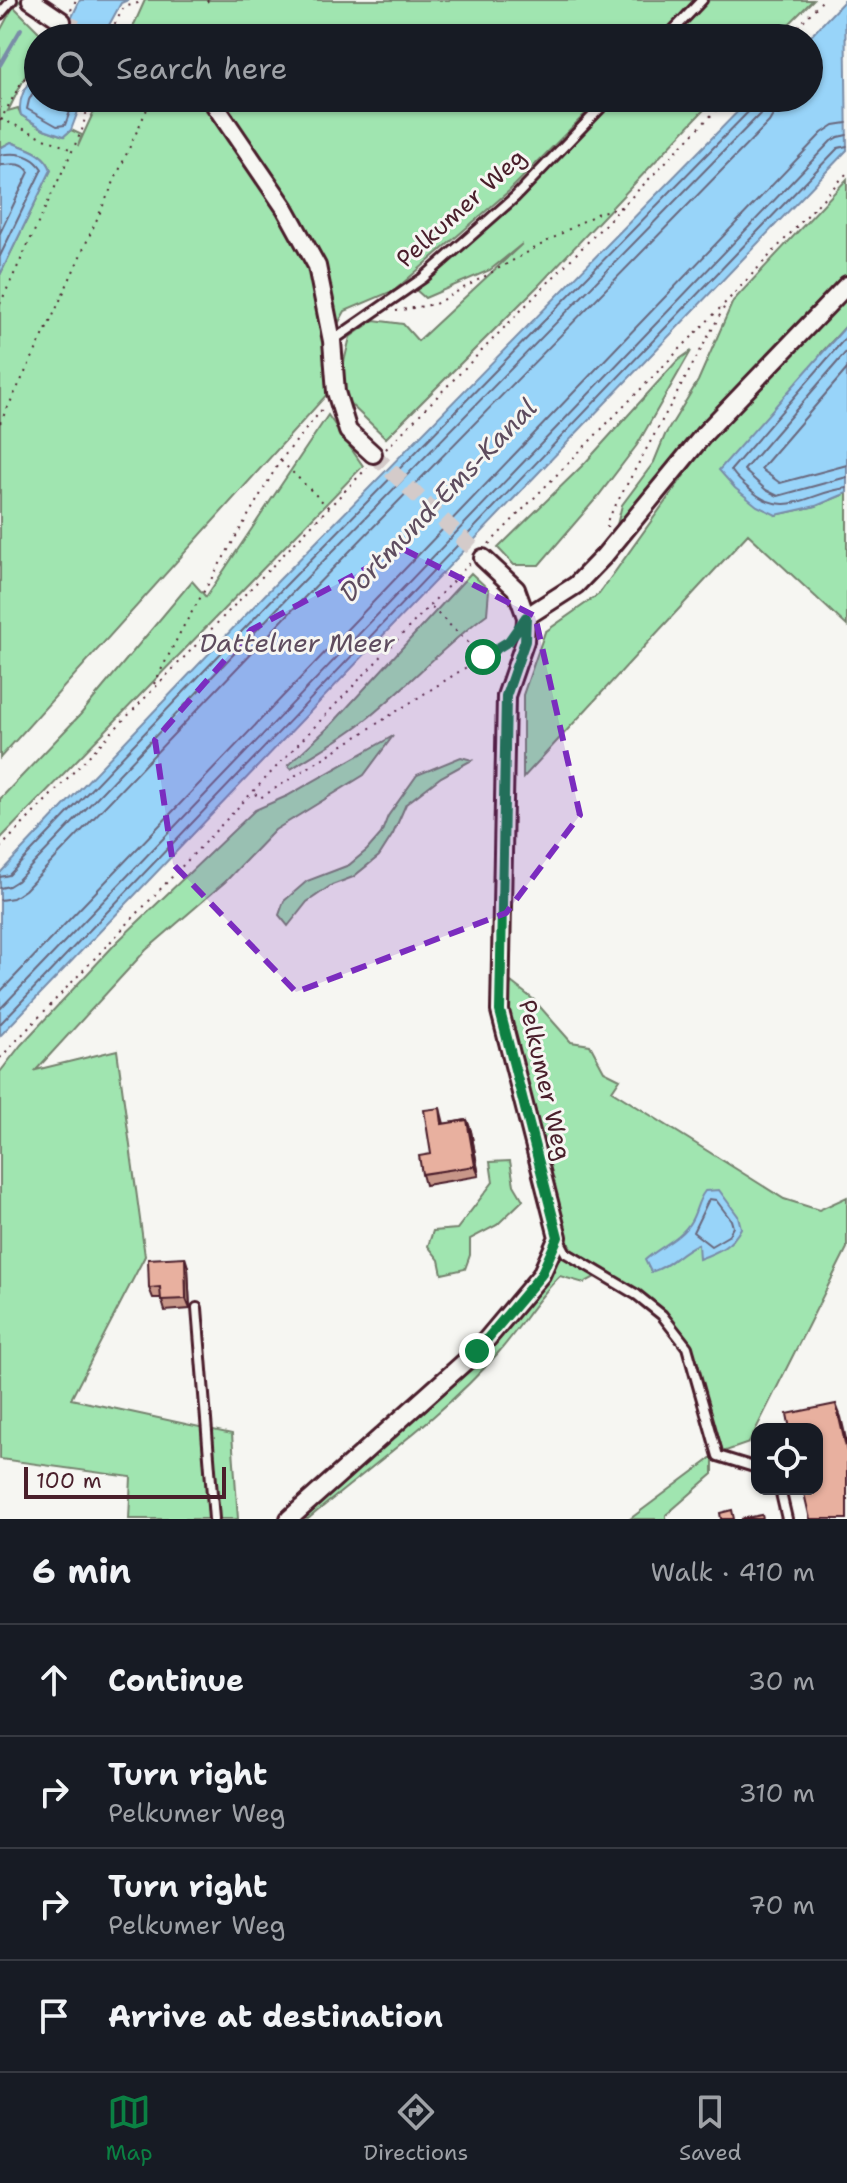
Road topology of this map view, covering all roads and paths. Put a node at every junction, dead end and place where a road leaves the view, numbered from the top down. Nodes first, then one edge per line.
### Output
1 (12, 0) edge
2 (31, 0) edge
3 (140, 0) edge
4 (702, 0) edge
5 (823, 0) edge
6 (0, 14) edge
7 (62, 21) tunnel mouth
8 (115, 24) edge
9 (679, 24) edge
10 (800, 24) edge
11 (24, 79) edge
12 (86, 112) edge
13 (146, 112) edge
14 (220, 112) edge
15 (597, 112) edge
16 (715, 112) edge
17 (0, 120) edge
18 (72, 150) junction
19 (847, 173) edge
20 (623, 207) junction
21 (847, 285) edge
22 (728, 300) junction
23 (0, 304) edge
24 (394, 312) dead end
25 (332, 341) junction
26 (336, 392) junction
27 (0, 423) edge
28 (376, 456) junction
29 (280, 461) junction
30 (328, 508) junction
31 (607, 531) dead end
32 (480, 556) junction
33 (430, 606) junction
34 (526, 617) junction
35 (509, 641) dead end
36 (483, 657) junction
37 (152, 688) junction
38 (254, 793) junction
39 (0, 848) edge
40 (0, 1058) edge
41 (558, 1237) junction
42 (197, 1308) dead end
43 (751, 1466) edge
44 (781, 1495) edge
45 (214, 1519) edge
46 (289, 1519) edge
47 (787, 1519) edge

1 - 6 lane
2 - 7 street
3 - 8 path
4 - 9 lane
5 - 10 path
11 - 17 path
12 - 18 path
13 - 27 path
14 - 25 street
15 - 25 lane, Pelkumer Weg
16 - 20 path
17 - 18 path
18 - 23 path
19 - 22 path
20 - 24 path
20 - 28 path
21 - 34 street
22 - 31 path
22 - 32 path
25 - 26 street
26 - 28 street
26 - 29 path
28 - 30 path
29 - 30 path
29 - 37 path
30 - 37 path
32 - 33 path
32 - 34 street
33 - 36 path
33 - 38 path
34 - 41 street, Pelkumer Weg
35 - 36 path
36 - 38 path
37 - 39 path
38 - 40 path
41 - 43 lane
41 - 46 street
42 - 45 lane
44 - 47 lane

